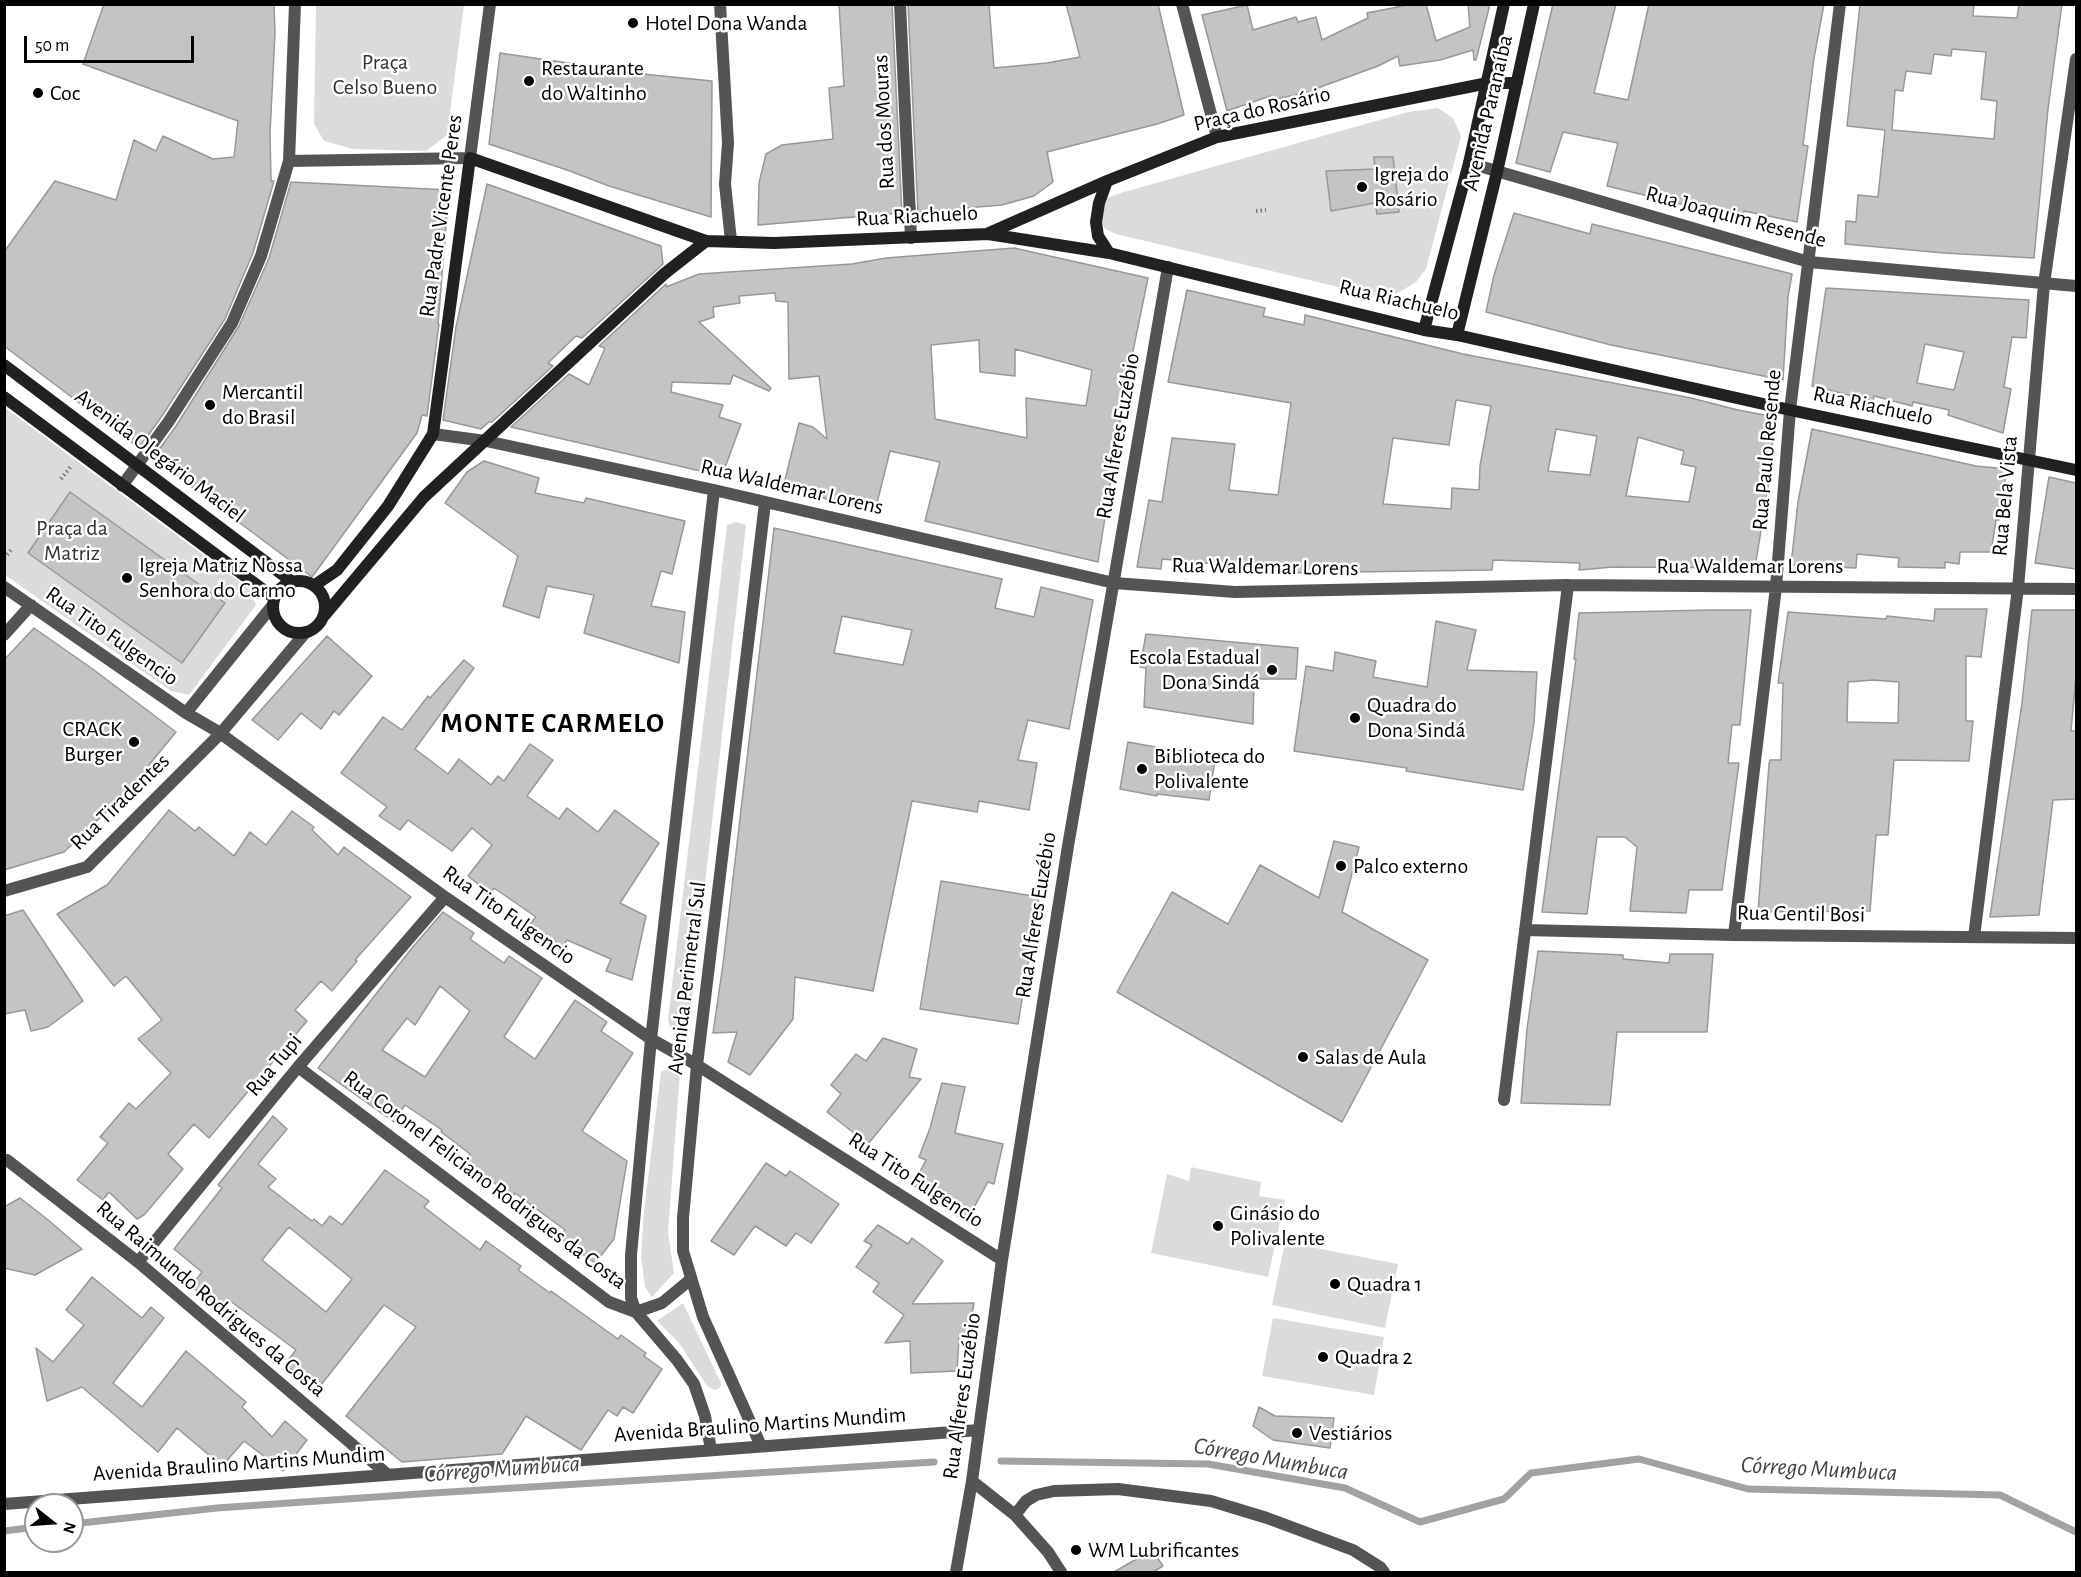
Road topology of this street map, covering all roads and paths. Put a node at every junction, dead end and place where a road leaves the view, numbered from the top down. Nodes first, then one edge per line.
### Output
1 (295, 4) edge
2 (490, 4) edge
3 (720, 4) edge
4 (900, 4) edge
5 (1182, 4) edge
6 (1504, 4) edge
7 (1534, 4) edge
8 (1840, 4) edge
9 (2076, 59) edge
10 (1488, 83) junction
11 (1517, 83) junction
12 (1217, 136) junction
13 (470, 158) junction
14 (289, 161) junction
15 (1469, 163) junction
16 (1497, 172) junction
17 (1107, 181) junction
18 (1266, 210) dead end
19 (1256, 211) dead end
20 (988, 234) junction
21 (911, 238) junction
22 (706, 241) junction
23 (731, 241) junction
24 (1108, 253) junction
25 (1809, 262) junction
26 (1168, 267) junction
27 (2044, 285) junction
28 (2076, 286) edge
29 (1424, 330) junction
30 (1456, 335) junction
31 (4, 365) edge
32 (4, 397) edge
33 (1790, 410) junction
34 (433, 434) junction
35 (486, 441) junction
36 (2030, 460) junction
37 (72, 465) dead end
38 (137, 466) junction
39 (2076, 470) edge
40 (61, 479) dead end
41 (122, 486) junction
42 (714, 490) junction
43 (765, 503) junction
44 (11, 550) dead end
45 (4, 558) edge
46 (291, 581) junction
47 (1114, 583) junction
48 (315, 585) junction
49 (1568, 585) junction
50 (4, 587) edge
51 (1776, 587) junction
52 (2018, 588) junction
53 (2076, 589) edge
54 (273, 602) junction
55 (31, 605) junction
56 (324, 616) junction
57 (306, 632) junction
58 (4, 635) edge
59 (186, 713) junction
60 (220, 734) junction
61 (4, 891) edge
62 (445, 897) junction
63 (1525, 930) junction
64 (1734, 935) junction
65 (1974, 937) junction
66 (2076, 938) edge
67 (651, 1039) junction
68 (697, 1065) junction
69 (298, 1067) junction
70 (1504, 1100) dead end
71 (7, 1160) dead end
72 (1002, 1260) junction
73 (138, 1263) junction
74 (691, 1279) junction
75 (636, 1312) junction
76 (979, 1430) junction
77 (761, 1446) junction
78 (711, 1450) junction
79 (387, 1474) junction
80 (972, 1481) junction
81 (4, 1504) edge
82 (1015, 1515) junction
83 (956, 1572) edge
84 (1061, 1572) edge
85 (1384, 1572) edge

1 - 14 street
2 - 13 street, Rua Padre Vicente Peres
3 - 23 street
4 - 21 street, Rua dos Mouras
5 - 12 street
6 - 10 main road, Avenida Paranaíba
7 - 11 main road, Avenida Paranaíba
8 - 25 street, Rua Paulo Resende
9 - 27 street, Rua Bela Vista
10 - 11 main road, Praça do Rosário
10 - 12 main road, Praça do Rosário
10 - 15 main road, Avenida Paranaíba
11 - 16 main road, Avenida Paranaíba
12 - 17 main road, Praça do Rosário
13 - 14 street
13 - 22 main road, Rua Riachuelo
13 - 34 main road, Rua Padre Vicente Peres
14 - 38 street
15 - 16 street, Rua Joaquim Resende
15 - 29 main road, Avenida Paranaíba
16 - 25 street, Rua Joaquim Resende
16 - 30 main road, Avenida Paranaíba
17 - 20 main road, Praça do Rosário
17 - 24 main road
18 - 19 path
20 - 21 main road, Rua Riachuelo
20 - 24 main road, Rua Riachuelo
21 - 23 main road, Rua Riachuelo
22 - 23 main road, Rua Riachuelo
22 - 35 main road
24 - 26 main road, Rua Riachuelo
25 - 27 street, Rua Joaquim Resende
25 - 33 street, Rua Paulo Resende
26 - 29 main road, Rua Riachuelo
26 - 47 street, Rua Alferes Euzébio
27 - 28 street, Rua Joaquim Resende
27 - 36 street, Rua Bela Vista
29 - 30 main road, Rua Riachuelo
30 - 33 main road, Rua Riachuelo
31 - 38 main road, Avenida Olegário Maciel
32 - 41 main road, Avenida Olegário Maciel
33 - 36 main road, Rua Riachuelo
33 - 51 street, Rua Paulo Resende
34 - 35 street, Rua Waldemar Lorens
34 - 48 main road
35 - 42 street, Rua Waldemar Lorens
35 - 56 main road
36 - 39 main road, Rua Riachuelo
36 - 52 street, Rua Bela Vista
37 - 40 path
38 - 41 street
38 - 46 main road, Avenida Olegário Maciel
41 - 54 main road, Avenida Olegário Maciel
42 - 43 street, Rua Waldemar Lorens
42 - 67 street, Avenida Perimetral Sul
43 - 47 street, Rua Waldemar Lorens
43 - 68 street, Avenida Perimetral Sul
44 - 45 path
46 - 48 main road
46 - 54 main road
47 - 49 street, Rua Waldemar Lorens
47 - 72 street, Rua Alferes Euzébio
48 - 56 main road
49 - 51 street, Rua Waldemar Lorens
49 - 63 street
50 - 55 street, Rua Tito Fulgencio
51 - 52 street, Rua Waldemar Lorens
51 - 64 street, Rua Paulo Resende
52 - 53 street, Rua Waldemar Lorens
52 - 65 street, Rua Bela Vista
54 - 57 main road
54 - 59 street
55 - 58 street
55 - 59 street, Rua Tito Fulgencio
56 - 57 main road
57 - 60 street, Rua Tiradentes
59 - 60 street, Rua Tito Fulgencio
60 - 61 street, Rua Tiradentes
60 - 62 street, Rua Tito Fulgencio
62 - 67 street, Rua Tito Fulgencio
62 - 69 street, Rua Tupi
63 - 64 street, Rua Gentil Bosi
63 - 70 street
64 - 65 street, Rua Gentil Bosi
65 - 66 street, Rua Gentil Bosi
67 - 68 street, Rua Tito Fulgencio
67 - 75 street, Avenida Perimetral Sul
68 - 72 street, Rua Tito Fulgencio
68 - 74 street, Avenida Perimetral Sul
69 - 73 street, Rua Tupi
69 - 75 street, Rua Coronel Feliciano Rodrigues da Costa
71 - 73 street, Rua Raimundo Rodrigues da Costa
72 - 76 street, Rua Alferes Euzébio
73 - 79 street, Rua Raimundo Rodrigues da Costa
74 - 75 street
74 - 77 street, Avenida Perimetral Sul
75 - 78 street, Rua Coronel Feliciano Rodrigues da Costa
76 - 77 street, Avenida Braulino Martins Mundim
76 - 80 street, Rua Alferes Euzébio
77 - 78 street, Avenida Braulino Martins Mundim
78 - 79 street, Avenida Braulino Martins Mundim
79 - 81 street, Avenida Braulino Martins Mundim
80 - 82 street
80 - 83 street, Rua Alferes Euzébio
82 - 84 street
82 - 85 street

